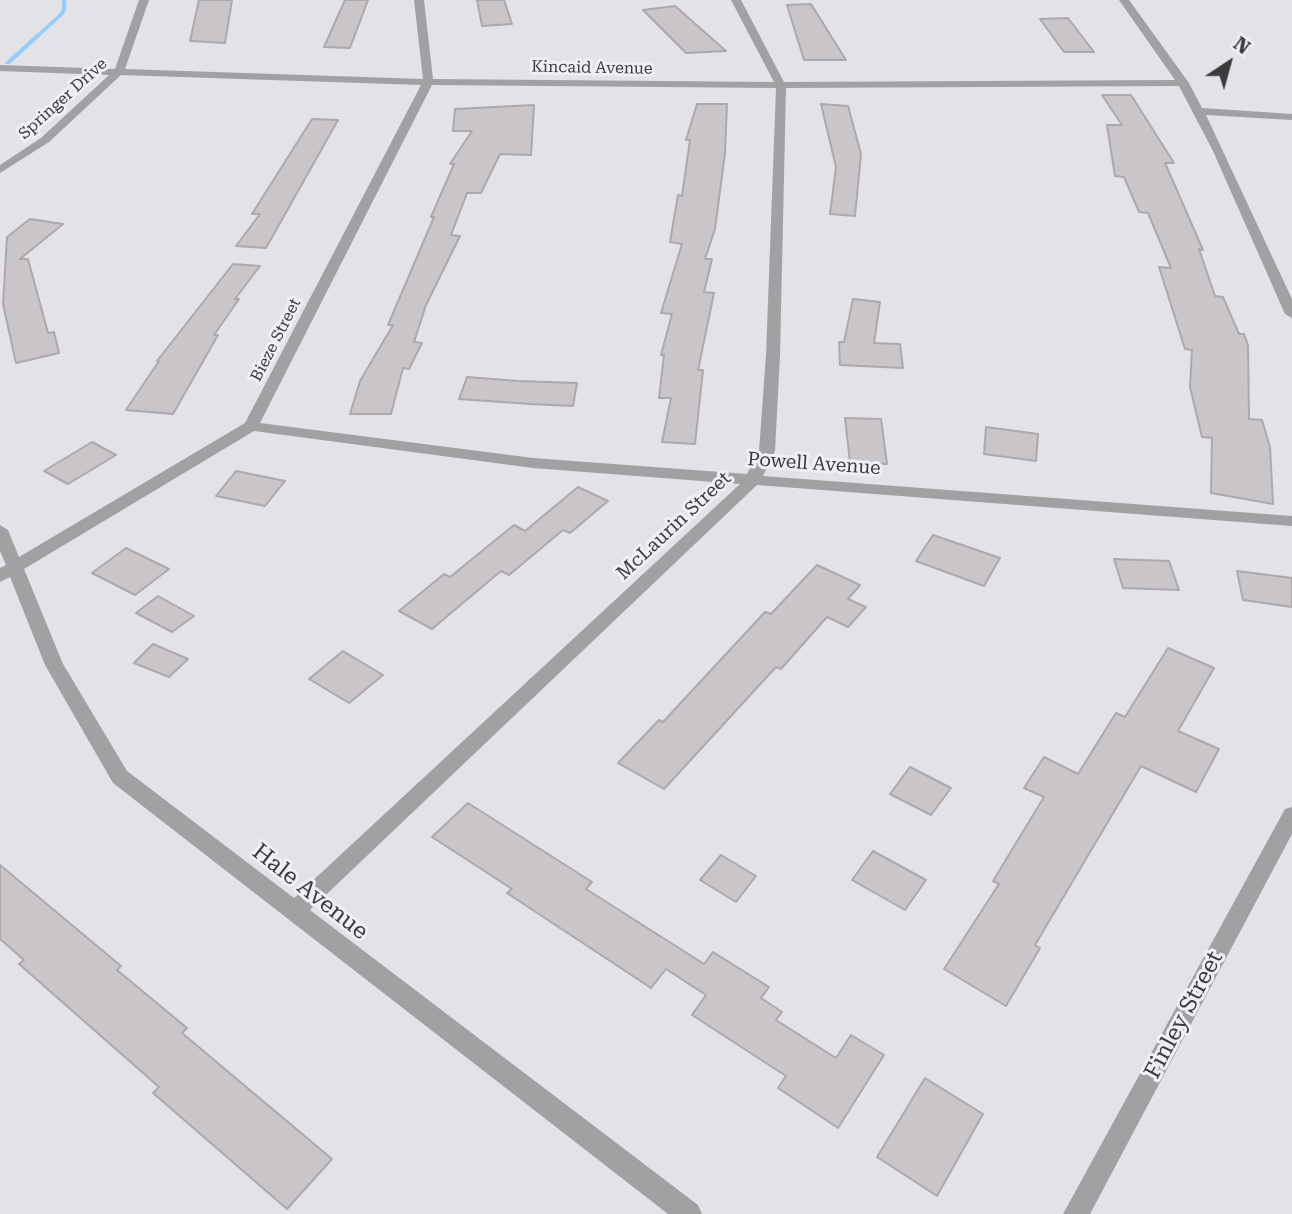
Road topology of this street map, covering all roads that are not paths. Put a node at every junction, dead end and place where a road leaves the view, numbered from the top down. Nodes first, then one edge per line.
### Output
1 (144, 0) edge
2 (419, 0) edge
3 (736, 0) edge
4 (1124, 0) edge
5 (0, 68) edge
6 (120, 70) junction
7 (428, 82) junction
8 (1184, 83) junction
9 (781, 85) junction
10 (1201, 111) junction
11 (1292, 117) edge
12 (0, 170) edge
13 (1292, 314) edge
14 (251, 426) junction
15 (752, 481) junction
16 (1292, 521) edge
17 (0, 530) edge
18 (7, 571) edge
19 (1292, 815) edge
20 (293, 912) junction
21 (689, 1214) edge
22 (1076, 1214) edge

1 - 6 street, Springer Drive
2 - 7 street
3 - 9 street, McLaurin Street
4 - 8 street
5 - 6 street, Kincaid Avenue
6 - 7 street, Kincaid Avenue
6 - 12 street, Springer Drive
7 - 9 street, Kincaid Avenue
7 - 14 street, Bieze Street
8 - 9 street, Kincaid Avenue
8 - 10 street
9 - 15 street, McLaurin Street
10 - 11 street
10 - 13 street
14 - 15 street, Powell Avenue
14 - 18 street
15 - 16 street, Powell Avenue
15 - 20 street, McLaurin Street
17 - 18 street, Hale Avenue
18 - 20 street, Hale Avenue
19 - 22 street, Finley Street
20 - 21 street, Hale Avenue

